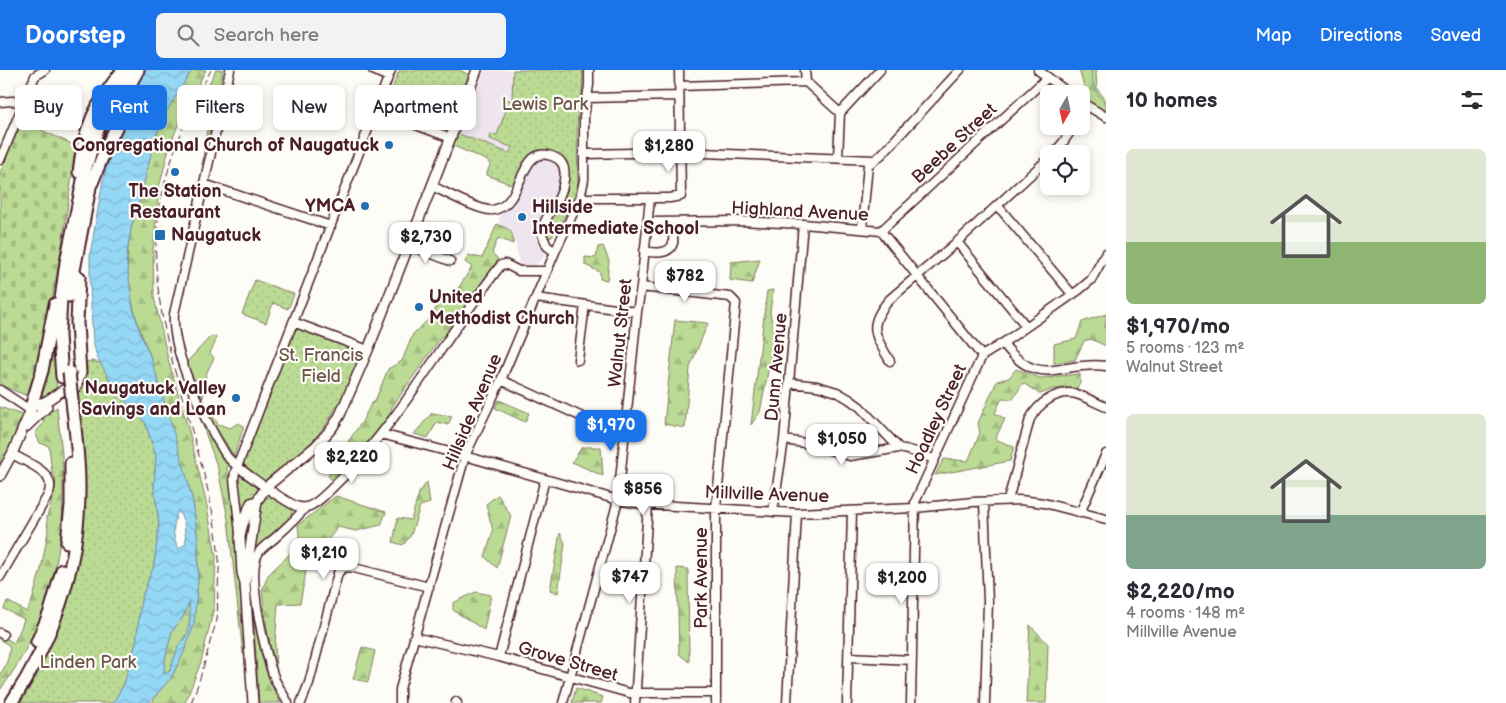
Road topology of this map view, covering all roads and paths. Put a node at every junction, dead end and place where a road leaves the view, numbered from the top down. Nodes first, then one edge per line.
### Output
1 (28, 70) edge
2 (45, 70) edge
3 (123, 70) edge
4 (129, 70) edge
5 (138, 70) edge
6 (146, 70) edge
7 (230, 70) edge
8 (373, 70) edge
9 (477, 70) edge
10 (589, 70) edge
11 (679, 70) edge
12 (805, 70) edge
13 (880, 70) edge
14 (960, 70) edge
15 (1038, 70) edge
16 (389, 74) edge
17 (35, 76) junction
18 (1048, 77) junction
19 (806, 82) junction
20 (31, 85) edge
21 (1058, 85) edge
22 (679, 86) junction
23 (679, 96) junction
24 (587, 98) junction
25 (0, 102) edge
26 (15, 102) edge
27 (1090, 108) edge
28 (840, 113) junction
29 (1106, 117) edge
30 (15, 124) edge
31 (368, 130) edge
32 (430, 130) edge
33 (452, 138) junction
34 (101, 142) junction
35 (679, 152) junction
36 (585, 154) junction
37 (838, 158) junction
38 (0, 160) edge
39 (874, 160) junction
40 (1040, 166) edge
41 (204, 184) junction
42 (432, 186) junction
43 (580, 198) junction
44 (650, 198) junction
45 (997, 205) junction
46 (76, 217) junction
47 (648, 221) junction
48 (672, 222) junction
49 (803, 224) junction
50 (331, 226) junction
51 (82, 228) junction
52 (862, 228) junction
53 (881, 231) junction
54 (957, 242) junction
55 (70, 244) junction
56 (409, 245) junction
57 (644, 251) junction
58 (555, 252) junction
59 (1106, 253) edge
60 (450, 262) dead end
61 (547, 271) junction
62 (918, 276) junction
63 (640, 287) junction
64 (1072, 294) junction
65 (536, 298) junction
66 (585, 305) junction
67 (636, 312) junction
68 (293, 322) junction
69 (1026, 326) junction
70 (1003, 343) junction
71 (368, 350) junction
72 (982, 356) junction
73 (578, 360) dead end
74 (890, 361) dead end
75 (1106, 366) edge
76 (66, 374) junction
77 (501, 380) junction
78 (790, 383) junction
79 (75, 387) junction
80 (0, 390) edge
81 (47, 407) junction
82 (1106, 407) edge
83 (30, 410) junction
84 (70, 412) junction
85 (22, 431) junction
86 (381, 434) junction
87 (884, 434) junction
88 (624, 436) junction
89 (784, 440) junction
90 (899, 448) junction
91 (880, 452) junction
92 (12, 454) junction
93 (1106, 454) edge
94 (465, 456) junction
95 (933, 459) junction
96 (237, 465) junction
97 (0, 476) edge
98 (545, 479) junction
99 (266, 487) junction
100 (257, 500) junction
101 (618, 500) junction
102 (1008, 500) junction
103 (984, 502) junction
104 (648, 504) junction
105 (306, 507) junction
106 (716, 508) junction
107 (915, 508) junction
108 (852, 511) junction
109 (773, 512) junction
110 (797, 513) junction
111 (1080, 513) junction
112 (1106, 520) edge
113 (240, 537) junction
114 (0, 577) edge
115 (245, 583) junction
116 (429, 587) junction
117 (414, 637) junction
118 (499, 656) junction
119 (849, 657) junction
120 (912, 660) junction
121 (570, 676) junction
122 (716, 693) junction
123 (635, 694) junction
124 (287, 701) edge
125 (302, 701) edge
126 (2, 703) edge
127 (11, 703) edge
128 (253, 703) edge
129 (400, 703) edge
130 (563, 703) edge
131 (635, 703) edge
132 (716, 703) edge
133 (787, 703) edge
134 (847, 703) edge
135 (911, 703) edge
136 (985, 703) edge

1 - 17 street
2 - 17 street
3 - 46 highway
4 - 34 highway
5 - 34 highway
6 - 34 highway
7 - 41 street
8 - 16 street
9 - 33 main road
10 - 24 street, Hillside Avenue
11 - 22 street
12 - 19 street
13 - 28 street
14 - 39 street
15 - 18 street
17 - 20 street
18 - 21 street
18 - 53 street, Beebe Street
19 - 22 street
19 - 28 street
22 - 23 street
23 - 24 street
23 - 35 street
24 - 36 street, Hillside Avenue
25 - 26 street
27 - 29 street
28 - 37 street
30 - 38 street
31 - 50 street
32 - 33 street
33 - 42 main road
34 - 46 highway
34 - 51 highway
35 - 36 street
35 - 37 street
35 - 44 street
36 - 43 street, Hillside Avenue
37 - 39 street
39 - 52 street
40 - 45 street
41 - 50 street
41 - 96 street
42 - 56 main road
42 - 58 street
43 - 44 street
43 - 58 street, Hillside Avenue
44 - 47 street, Walnut Street
45 - 54 street
45 - 64 street
46 - 55 highway
47 - 48 street, Highland Avenue
47 - 57 street, Walnut Street
48 - 49 street, Highland Avenue
48 - 57 street
49 - 52 street, Highland Avenue
49 - 78 street, Dunn Avenue
50 - 68 street
51 - 76 highway
51 - 79 highway
52 - 53 street, Highland Avenue
53 - 62 street, Highland Avenue
54 - 62 street
54 - 69 street
55 - 76 highway
55 - 83 highway
56 - 60 street
56 - 71 main road
57 - 63 street, Walnut Street
58 - 61 street, Hillside Avenue
59 - 64 street, Hoadley Street
61 - 65 street, Hillside Avenue
61 - 86 street
62 - 72 street, Highland Avenue
62 - 74 street
63 - 67 street, Walnut Street
63 - 106 street, Park Avenue
64 - 69 street, Hoadley Street
65 - 66 street
65 - 77 street, Hillside Avenue
66 - 67 street
66 - 73 street
67 - 88 street, Walnut Street
68 - 71 street
68 - 96 street
69 - 70 street, Hoadley Street
70 - 72 street, Hoadley Street
70 - 75 street
71 - 99 main road
72 - 95 street, Hoadley Street
76 - 84 highway, bridge
77 - 88 street
77 - 94 street, Hillside Avenue
78 - 87 street
78 - 89 street, Dunn Avenue
79 - 81 main road
79 - 83 main road
80 - 83 street
81 - 83 main road
81 - 85 main road
82 - 102 street
83 - 85 main road
84 - 126 highway
84 - 127 highway
85 - 92 main road
86 - 94 street, Millville Avenue
86 - 105 street
87 - 90 street
87 - 91 street
88 - 101 street, Walnut Street
89 - 91 street
89 - 109 street, Dunn Avenue
90 - 91 street
90 - 95 street
92 - 97 main road
92 - 114 street
93 - 111 street
94 - 98 street, Millville Avenue
94 - 116 street, Hillside Avenue
95 - 107 street, Hoadley Street
96 - 99 street
96 - 113 street
98 - 101 street, Millville Avenue
98 - 118 street
99 - 100 main road
99 - 105 street
100 - 113 main road
100 - 115 main road
101 - 104 street, Millville Avenue
101 - 121 street, Walnut Street
102 - 103 street, Millville Avenue
102 - 111 street, Millville Avenue
103 - 107 street, Millville Avenue
103 - 136 street
104 - 106 street, Millville Avenue
104 - 123 street
105 - 124 street
106 - 109 street, Millville Avenue
106 - 122 street, Park Avenue
107 - 108 street, Millville Avenue
107 - 120 street, Hoadley Street
108 - 110 street, Millville Avenue
108 - 119 street
109 - 110 street, Millville Avenue
110 - 133 street
111 - 112 street, Millville Avenue
113 - 115 main road
115 - 128 main road
116 - 117 street, Hillside Avenue
116 - 125 street
117 - 118 street, Grove Street
117 - 129 street, Hillside Avenue
118 - 121 street, Grove Street
119 - 120 street
119 - 134 street
120 - 135 street, Hoadley Street
121 - 123 street, Grove Street
121 - 130 street, Walnut Street
122 - 123 street, Grove Street
122 - 132 street, Park Avenue
123 - 131 street
124 - 125 street

